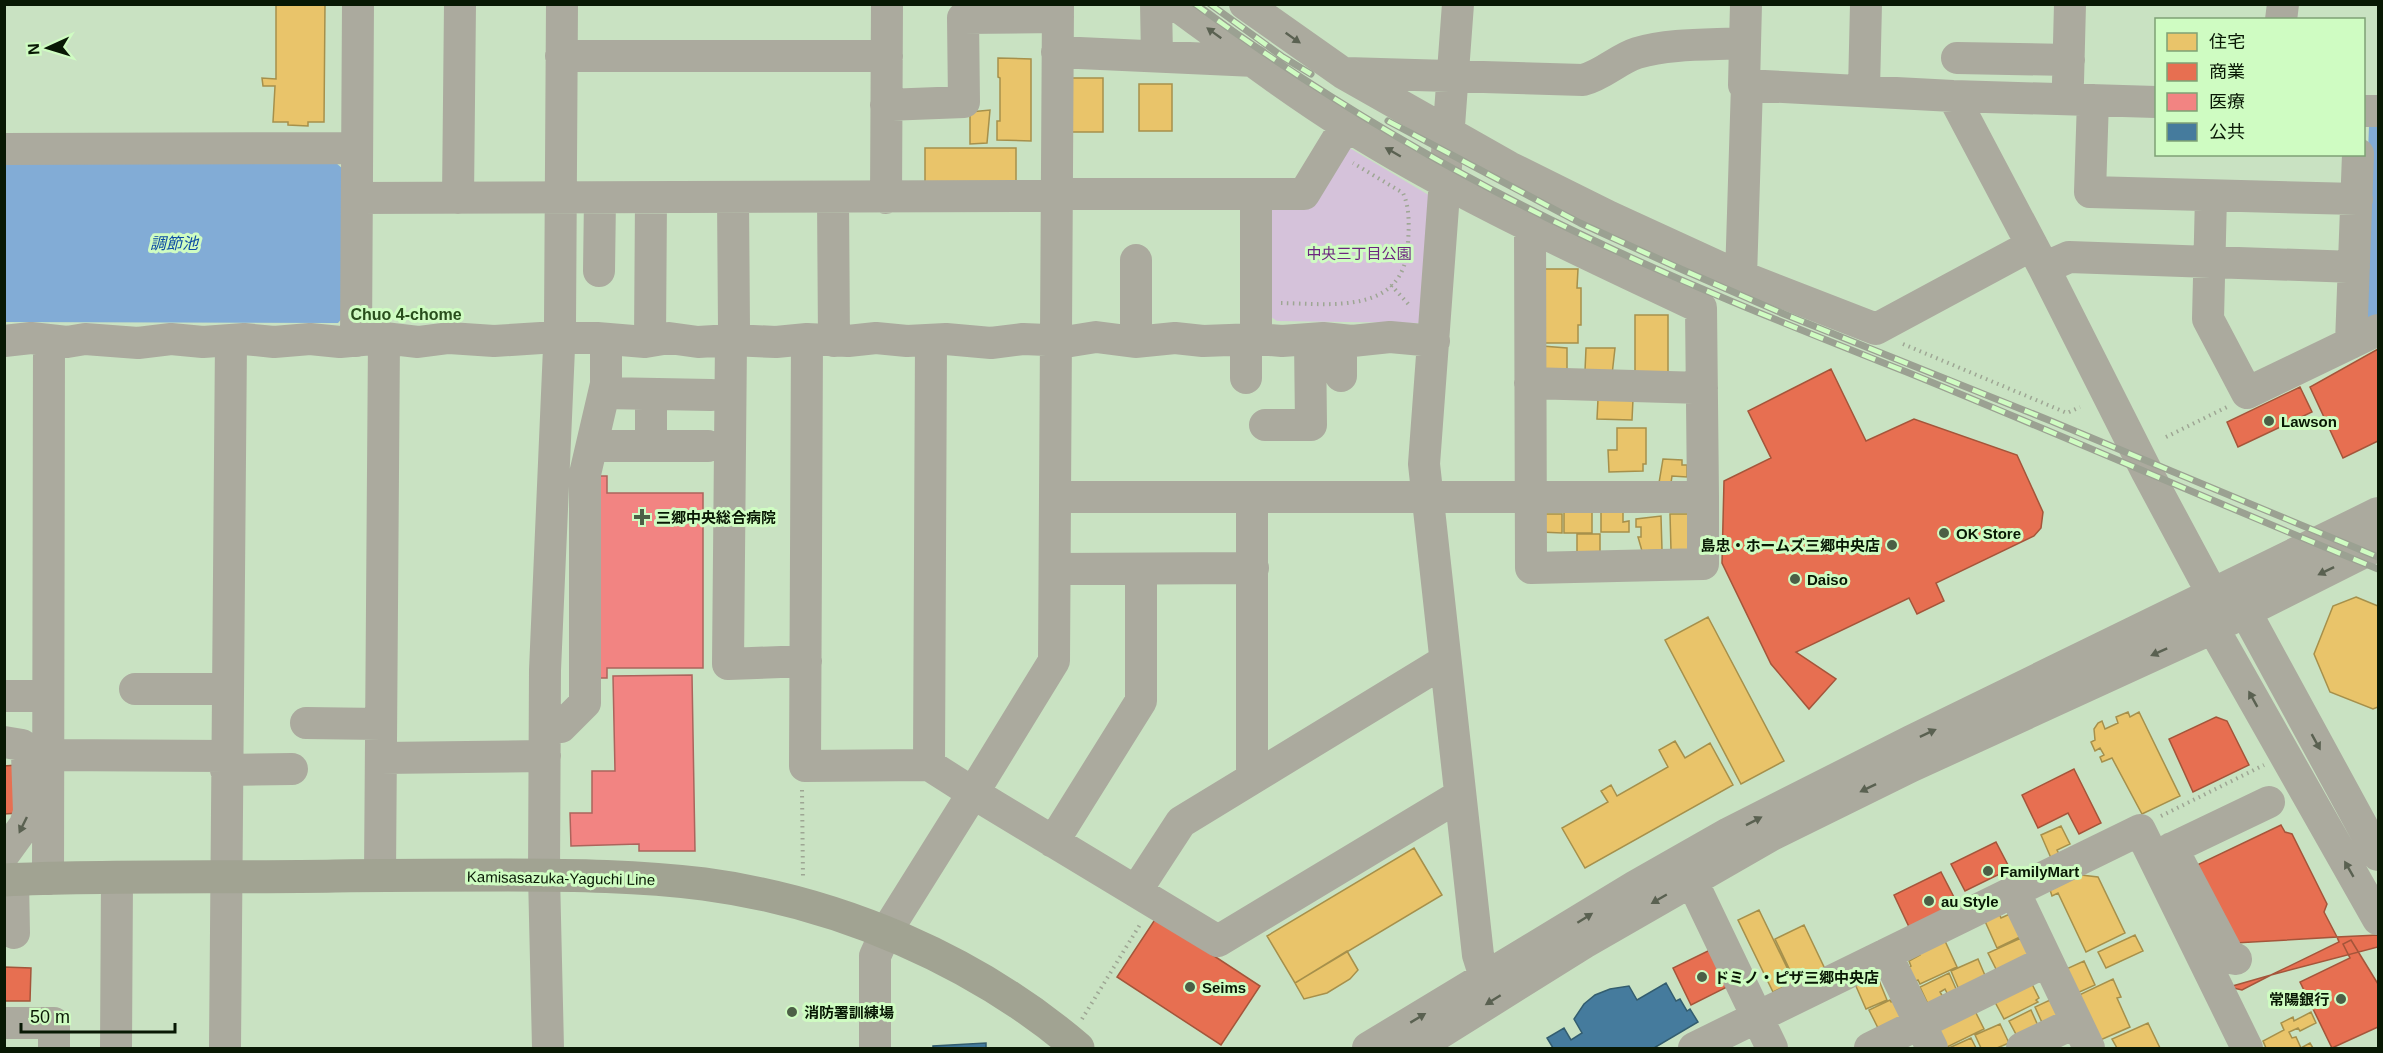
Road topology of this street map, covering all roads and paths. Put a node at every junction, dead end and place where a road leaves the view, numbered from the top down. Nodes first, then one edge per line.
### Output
1 (358, 4) edge
2 (460, 4) edge
3 (562, 4) edge
4 (886, 4) edge
5 (1156, 4) edge
6 (1175, 4) edge
7 (1245, 4) edge
8 (1458, 4) edge
9 (1746, 4) edge
10 (1866, 4) edge
11 (2070, 4) edge
12 (1058, 11) edge
13 (1745, 42) junction
14 (1058, 52) junction
15 (561, 56) junction
16 (886, 56) junction
17 (1156, 56) junction
18 (1957, 58) dead end
19 (2069, 60) junction
20 (1253, 61) junction
21 (1343, 73) junction
22 (1453, 74) junction
23 (1747, 85) junction
24 (1864, 90) junction
25 (1953, 96) junction
26 (2081, 99) junction
27 (2155, 102) edge
28 (886, 105) junction
29 (1450, 135) junction
30 (1338, 137) junction
31 (357, 148) junction
32 (4, 149) edge
33 (2358, 156) edge
34 (1444, 182) junction
35 (1057, 195) junction
36 (1256, 195) junction
37 (2211, 196) junction
38 (357, 198) junction
39 (458, 198) junction
40 (561, 198) junction
41 (600, 198) junction
42 (651, 198) junction
43 (733, 198) junction
44 (833, 198) junction
45 (886, 198) junction
46 (2357, 199) junction
47 (1530, 227) junction
48 (2038, 256) junction
49 (1136, 260) dead end
50 (2208, 262) junction
51 (2354, 267) junction
52 (599, 271) dead end
53 (1741, 277) junction
54 (1256, 303) junction
55 (1876, 329) junction
56 (2379, 330) edge
57 (559, 339) junction
58 (606, 339) junction
59 (1251, 339) junction
60 (1310, 339) junction
61 (231, 340) junction
62 (370, 340) junction
63 (731, 340) junction
64 (821, 340) junction
65 (1341, 340) junction
66 (4, 341) edge
67 (49, 341) junction
68 (931, 341) junction
69 (1055, 341) junction
70 (1434, 341) junction
71 (650, 342) junction
72 (1136, 342) junction
73 (2351, 343) junction
74 (1341, 376) dead end
75 (1246, 378) dead end
76 (1530, 383) junction
77 (1702, 388) junction
78 (2246, 392) junction
79 (604, 393) junction
80 (651, 394) junction
81 (711, 395) dead end
82 (2080, 407) dead end
83 (1265, 425) dead end
84 (2166, 437) dead end
85 (592, 446) junction
86 (651, 446) junction
87 (708, 446) dead end
88 (1055, 497) junction
89 (1252, 497) junction
90 (1426, 497) junction
91 (1703, 497) junction
92 (1530, 498) junction
93 (2379, 513) edge
94 (2379, 545) edge
95 (1253, 568) junction
96 (1056, 569) junction
97 (1142, 569) junction
98 (2213, 595) junction
99 (2245, 611) junction
100 (2213, 628) junction
101 (806, 661) junction
102 (1445, 661) junction
103 (135, 689) dead end
104 (227, 689) junction
105 (4, 696) edge
106 (48, 696) junction
107 (306, 723) dead end
108 (381, 724) junction
109 (4, 742) edge
110 (545, 742) junction
111 (48, 755) junction
112 (381, 758) junction
113 (2268, 762) dead end
114 (226, 763) junction
115 (929, 765) junction
116 (805, 766) junction
117 (292, 769) dead end
118 (1252, 778) junction
119 (973, 793) junction
120 (1459, 796) junction
121 (2269, 802) dead end
122 (1053, 842) junction
123 (2155, 845) junction
124 (2379, 855) edge
125 (380, 875) junction
126 (544, 876) junction
127 (117, 878) junction
128 (225, 878) junction
129 (48, 879) junction
130 (1692, 881) junction
131 (803, 888) dead end
132 (2015, 892) junction
133 (14, 895) edge
134 (1145, 896) junction
135 (2379, 919) edge
136 (886, 933) junction
137 (1887, 954) junction
138 (2236, 959) dead end
139 (2047, 961) junction
140 (1485, 977) junction
141 (1756, 1017) junction
142 (4, 1023) edge
143 (2083, 1035) edge
144 (1926, 1036) edge
145 (1073, 1043) edge
146 (54, 1048) edge
147 (116, 1048) edge
148 (225, 1048) edge
149 (548, 1048) edge
150 (875, 1048) edge
151 (1368, 1048) edge
152 (1416, 1048) edge
153 (1694, 1048) edge
154 (1772, 1048) edge
155 (1870, 1048) edge
156 (2022, 1048) edge
157 (2247, 1048) edge

1 - 31 street
2 - 39 street
3 - 15 street
4 - 16 street
5 - 17 street
20 -> 6 street
7 -> 21 street
8 - 22 street
9 - 13 street
10 - 24 street
11 - 19 street
12 - 14 street
12 - 28 street
13 - 22 street
13 - 23 street
14 - 17 street
14 - 35 street
15 - 16 street
15 - 40 street
16 - 28 street
17 - 20 street
18 - 19 street
19 - 26 street
20 - 21 street
20 - 30 street
21 - 22 street
21 - 29 street
22 - 29 street
23 - 24 street
23 - 53 street
24 - 25 street
25 - 26 street
25 - 48 street
26 - 27 street
26 - 37 street
28 - 45 street
29 - 34 street
29 - 53 street
34 -> 30 street
30 - 36 street
30 - 54 path
31 - 32 street
31 - 38 street
33 - 46 street
34 - 47 street
34 - 70 street
35 - 36 street
35 - 45 street
35 - 69 street
36 - 54 street
37 - 46 street
37 - 50 street
38 - 39 street
38 - 62 street
39 - 40 street
40 - 41 street
40 - 57 street
41 - 42 street
41 - 52 street
42 - 43 street
42 - 71 street
43 - 44 street
43 - 63 street
44 - 45 street
44 - 64 street
46 - 51 street
47 - 76 street
47 - 77 street
48 - 50 street
48 - 55 street
48 - 98 street
49 - 72 street
50 - 51 street
50 - 78 street
51 - 73 street
53 - 55 street
54 - 59 street
55 - 82 path
56 - 73 street
57 - 58 street
57 - 62 street
57 - 110 street
58 - 71 street
58 - 79 street
59 - 60 street
59 - 72 street
59 - 75 street
60 - 65 street
60 - 83 street
61 - 62 street
61 - 67 street
61 - 104 street
62 - 108 street
63 - 64 street
63 - 71 street
63 - 101 street
64 - 68 street
64 - 101 street
65 - 70 street
65 - 74 street
66 - 67 street
67 - 106 street
68 - 69 street
68 - 115 street
69 - 72 street
69 - 88 street
70 - 90 street
73 - 78 street
76 - 77 street
76 - 92 street
77 - 91 street
78 - 84 path
79 - 80 street
79 - 85 street
80 - 81 street
80 - 86 street
85 - 86 street
85 - 110 street
86 - 87 street
88 - 89 street
88 - 96 street
89 - 90 street
89 - 95 street
90 - 92 street
90 - 102 street
91 - 92 street
91 - 92 street
93 - 98 street
94 -> 99 street
95 - 97 street
95 - 118 street
96 - 97 street
96 - 119 street
97 - 122 street
98 - 99 street
98 - 100 street
140 -> 98 street
99 - 100 street
99 -> 124 street
100 -> 130 street
135 -> 100 street
101 - 116 street
102 - 118 street
102 - 120 street
103 - 104 street
104 - 114 street
105 - 106 street
106 - 111 street
107 - 108 street
108 - 112 street
109 -> 133 street
110 - 112 street
110 - 126 street
111 - 114 street
111 - 129 street
112 - 125 street
113 - 123 path
114 - 117 street
114 - 128 street
115 - 116 street
115 - 119 street
116 - 131 path
118 - 134 street
119 - 122 street
119 - 136 street
120 - 134 street
120 - 140 street
121 - 123 street
122 - 134 street
123 - 132 street
123 - 138 street
123 - 157 street
125 - 126 main road, Kamisasazuka-Yaguchi Line
125 - 128 main road, Kamisasazuka-Yaguchi Line
126 - 136 main road, Kamisasazuka-Yaguchi Line
126 - 149 street
127 - 128 main road, Kamisasazuka-Yaguchi Line
127 - 129 main road, Kamisasazuka-Yaguchi Line
127 - 147 street
128 - 148 street
129 - 133 main road, Kamisasazuka-Yaguchi Line
130 - 141 street
130 -> 152 street
132 - 137 street
132 - 139 street
134 - 145 path
136 - 145 main road, Kamisasazuka-Yaguchi Line
136 - 150 street
137 - 141 street
137 - 144 street
139 - 143 street
139 - 144 street
151 -> 140 street
141 - 153 street
141 - 154 street
142 - 146 street
143 - 156 street
144 - 155 street

